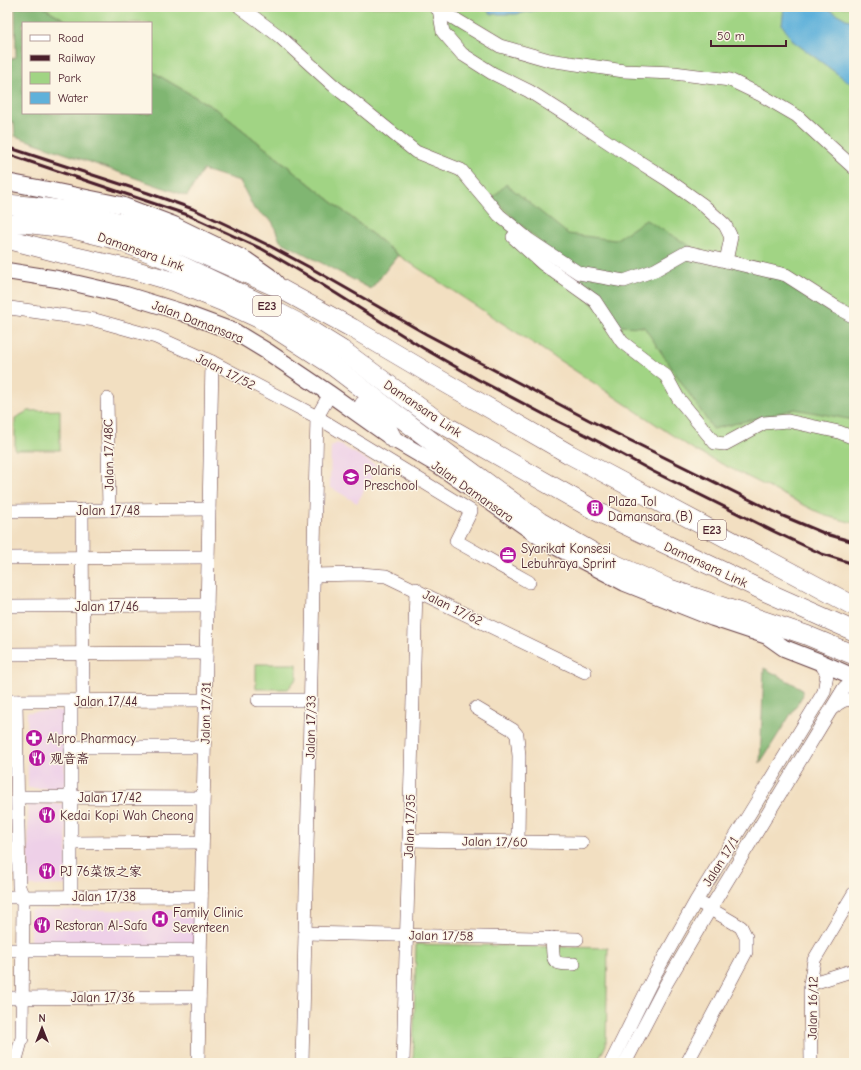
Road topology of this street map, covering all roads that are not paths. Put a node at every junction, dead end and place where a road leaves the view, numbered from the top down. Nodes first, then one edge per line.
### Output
1 (240, 7) edge
2 (437, 8) edge
3 (854, 168) edge
4 (7, 182) edge
5 (7, 204) edge
6 (40, 207) junction
7 (7, 209) edge
8 (499, 215) junction
9 (7, 224) edge
10 (7, 239) edge
11 (726, 261) junction
12 (7, 271) edge
13 (281, 288) junction
14 (7, 308) edge
15 (854, 317) edge
16 (284, 334) junction
17 (212, 362) junction
18 (330, 394) junction
19 (107, 399) dead end
20 (317, 417) junction
21 (392, 438) junction
22 (854, 438) edge
23 (209, 509) junction
24 (82, 510) junction
25 (109, 510) junction
26 (7, 511) edge
27 (208, 557) junction
28 (7, 558) edge
29 (82, 558) junction
30 (313, 575) junction
31 (530, 582) dead end
32 (416, 589) junction
33 (207, 605) junction
34 (7, 606) edge
35 (82, 606) junction
36 (854, 606) edge
37 (854, 631) edge
38 (767, 636) junction
39 (206, 653) junction
40 (7, 654) edge
41 (82, 654) junction
42 (854, 655) edge
43 (820, 662) junction
44 (854, 664) edge
45 (585, 672) dead end
46 (852, 685) edge
47 (824, 692) junction
48 (205, 700) junction
49 (258, 700) dead end
50 (310, 700) junction
51 (854, 700) edge
52 (12, 701) edge
53 (77, 701) junction
54 (476, 708) dead end
55 (832, 709) junction
56 (71, 747) junction
57 (204, 747) junction
58 (18, 797) junction
59 (71, 797) junction
60 (203, 798) junction
61 (409, 840) junction
62 (202, 842) junction
63 (518, 842) junction
64 (71, 843) junction
65 (582, 843) dead end
66 (854, 893) edge
67 (201, 896) junction
68 (7, 897) edge
69 (23, 897) junction
70 (71, 897) junction
71 (696, 900) junction
72 (710, 909) junction
73 (305, 932) junction
74 (407, 935) junction
75 (552, 938) junction
76 (577, 939) dead end
77 (7, 950) edge
78 (23, 950) junction
79 (200, 950) junction
80 (574, 964) dead end
81 (854, 970) edge
82 (810, 984) junction
83 (199, 997) junction
84 (7, 998) edge
85 (22, 998) junction
86 (15, 1063) edge
87 (198, 1063) edge
88 (302, 1063) edge
89 (403, 1063) edge
90 (611, 1063) edge
91 (625, 1063) edge
92 (687, 1063) edge
93 (811, 1063) edge

1 - 8 street
2 - 3 street
2 - 11 street
4 - 13 main road
5 - 6 highway, Damansara Link / E23
6 - 7 highway
6 - 13 highway, Damansara Link / E23
8 - 11 street
8 - 22 street
9 - 37 highway, Damansara Link / E23
10 - 16 highway
11 - 15 street
12 - 18 main road, Jalan Damansara
13 - 36 highway, Damansara Link / E23
14 - 17 street, Jalan 17/52
16 - 21 highway
16 - 42 highway
17 - 20 street, Jalan 17/52
17 - 23 street, Jalan 17/31
18 - 20 street, Jalan 17/33
18 - 21 main road, Jalan Damansara
19 - 25 street, Jalan 17/48C
20 - 30 street, Jalan 17/33
20 - 31 street, Jalan 17/52
21 - 38 main road, Jalan Damansara
23 - 25 street, Jalan 17/48
23 - 27 street, Jalan 17/31
24 - 25 street, Jalan 17/48
24 - 26 street, Jalan 17/48
24 - 29 street
27 - 29 street
27 - 33 street, Jalan 17/31
28 - 29 street
29 - 35 street
30 - 32 street, Jalan 17/62
30 - 50 street, Jalan 17/33
32 - 45 street, Jalan 17/62
32 - 61 street, Jalan 17/35
33 - 35 street, Jalan 17/46
33 - 39 street, Jalan 17/31
34 - 35 street, Jalan 17/46
35 - 41 street
38 - 43 main road, Jalan Damansara
38 - 44 highway
39 - 41 street
39 - 48 street, Jalan 17/31
40 - 41 street
41 - 53 street
43 - 46 main road, Jalan Damansara
43 - 47 street, Jalan 17/1
46 - 47 street
46 - 55 street, Jalan 17/1
47 - 71 street, Jalan 17/1
48 - 53 street, Jalan 17/44
48 - 57 street, Jalan 17/31
49 - 50 street
50 - 73 street, Jalan 17/33
51 - 55 street
52 - 53 street, Jalan 17/44
52 - 58 street
53 - 56 street
54 - 63 street
55 - 72 street, Jalan 17/1
56 - 57 street
56 - 59 street
57 - 60 street, Jalan 17/31
58 - 59 street, Jalan 17/42
58 - 69 street
59 - 60 street, Jalan 17/42
59 - 64 street
60 - 62 street, Jalan 17/31
61 - 63 street, Jalan 17/60
61 - 74 street, Jalan 17/35
62 - 64 street
62 - 67 street, Jalan 17/31
63 - 65 street, Jalan 17/60
64 - 70 street
66 - 82 street, Jalan 16/12
67 - 70 street, Jalan 17/38
67 - 79 street, Jalan 17/31
68 - 69 street, Jalan 17/38
69 - 70 street, Jalan 17/38
69 - 78 street
71 - 72 street
71 - 90 street, Jalan 17/1
72 - 91 street, Jalan 17/1
72 - 92 street
73 - 74 street, Jalan 17/58
73 - 88 street, Jalan 17/33
74 - 75 street, Jalan 17/58
74 - 89 street, Jalan 17/35
75 - 76 street, Jalan 17/58
75 - 80 street
77 - 78 street
78 - 79 street
78 - 85 street
79 - 83 street, Jalan 17/31
81 - 82 street
82 - 93 street, Jalan 16/12
83 - 85 street, Jalan 17/36
83 - 87 street, Jalan 17/31
84 - 85 street, Jalan 17/36
85 - 86 street

